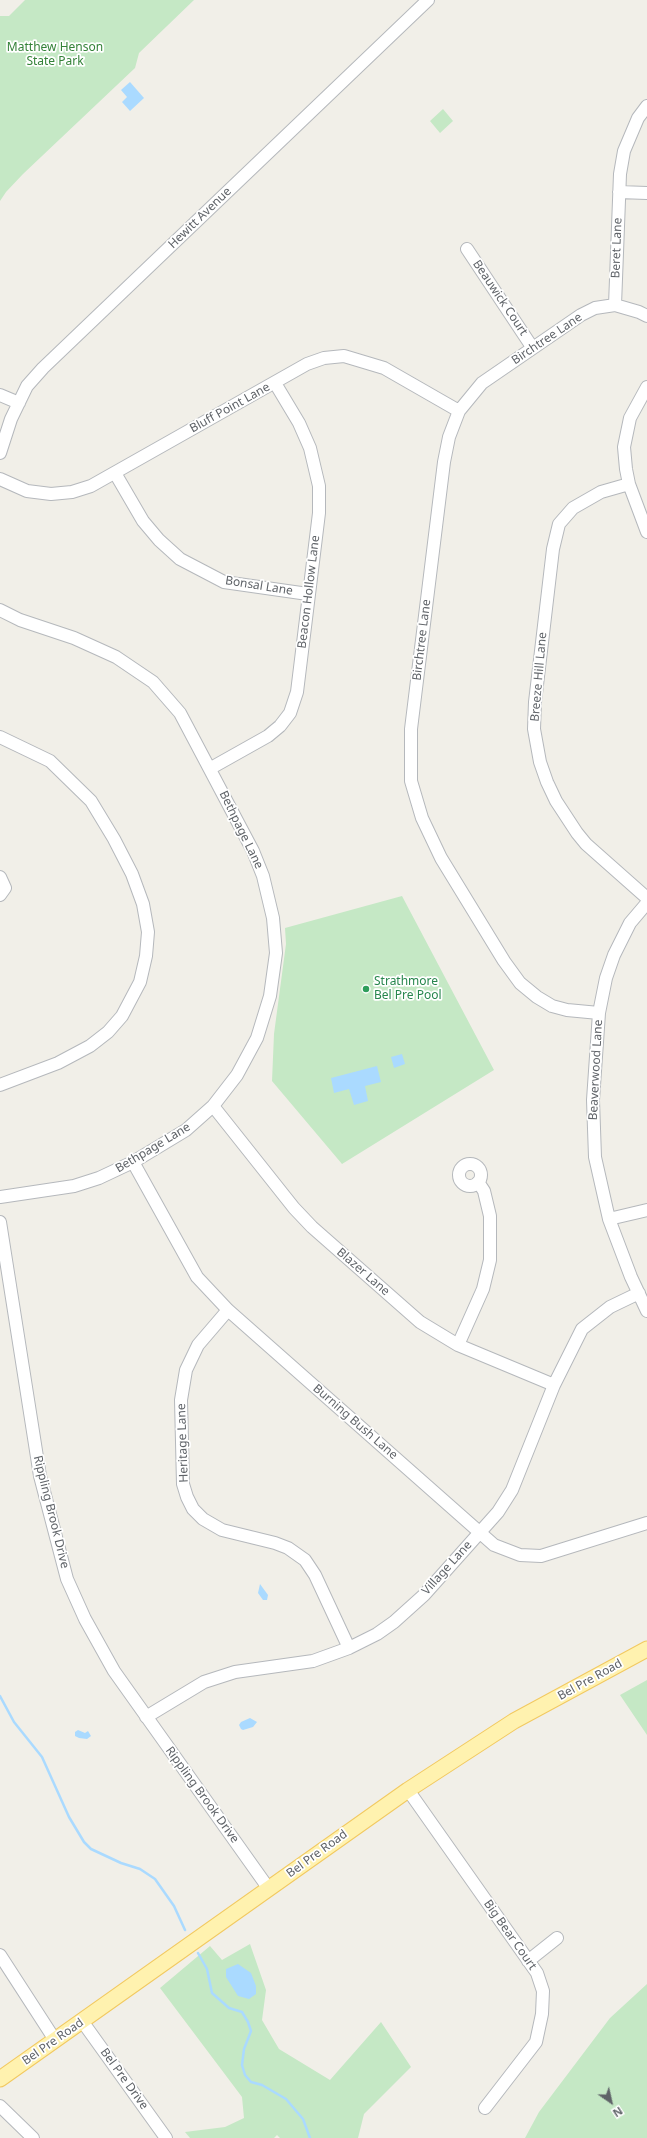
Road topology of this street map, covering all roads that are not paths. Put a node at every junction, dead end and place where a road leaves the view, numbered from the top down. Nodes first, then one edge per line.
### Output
1 (428, 0) edge
2 (647, 106) edge
3 (619, 192) junction
4 (647, 193) edge
5 (467, 249) dead end
6 (615, 305) junction
7 (647, 316) edge
8 (532, 347) junction
9 (275, 383) junction
10 (647, 387) edge
11 (0, 394) edge
12 (19, 403) junction
13 (459, 410) junction
14 (0, 453) edge
15 (115, 473) junction
16 (0, 479) edge
17 (629, 484) junction
18 (647, 532) edge
19 (308, 594) junction
20 (0, 610) edge
21 (0, 737) edge
22 (211, 768) junction
23 (0, 877) edge
24 (0, 895) edge
25 (647, 898) edge
26 (647, 903) edge
27 (599, 1012) junction
28 (0, 1085) edge
29 (213, 1106) junction
30 (133, 1162) junction
31 (478, 1182) dead end
32 (0, 1197) edge
33 (647, 1210) edge
34 (609, 1219) junction
35 (0, 1222) edge
36 (639, 1293) junction
37 (228, 1310) junction
38 (647, 1311) edge
39 (458, 1345) junction
40 (554, 1385) junction
41 (647, 1523) edge
42 (479, 1532) junction
43 (350, 1648) junction
44 (647, 1649) edge
45 (146, 1717) junction
46 (408, 1790) junction
47 (269, 1889) junction
48 (557, 1938) dead end
49 (0, 1955) edge
50 (528, 1961) junction
51 (82, 2021) junction
52 (55, 2040) junction
53 (0, 2079) edge
54 (0, 2106) edge
55 (485, 2108) dead end
56 (33, 2138) edge
57 (166, 2138) edge

1 - 12 street, Hewitt Avenue
2 - 3 street, Beret Lane
3 - 4 street
3 - 6 street, Beret Lane
5 - 8 street, Beauwick Court
6 - 7 street, Birchtree Lane
6 - 8 street, Birchtree Lane
8 - 13 street, Birchtree Lane
9 - 13 street, Bluff Point Lane
9 - 15 street, Bluff Point Lane
9 - 19 street, Beacon Hollow Lane
10 - 17 street
11 - 12 street
12 - 14 street, Hewitt Avenue
13 - 27 street, Birchtree Lane
15 - 16 street, Bluff Point Lane
15 - 19 street, Bonsal Lane
17 - 18 street
17 - 25 street, Breeze Hill Lane
19 - 22 street, Beacon Hollow Lane
20 - 22 street, Bethpage Lane
21 - 28 street
22 - 29 street, Bethpage Lane
23 - 24 street
26 - 27 street, Beaverwood Lane
27 - 34 street, Beaverwood Lane
29 - 30 street, Bethpage Lane
29 - 39 street, Blazer Lane
30 - 32 street, Bethpage Lane
30 - 37 street, Burning Bush Lane
31 - 39 street
33 - 34 street
34 - 36 street, Beaverwood Lane
35 - 45 street, Rippling Brook Drive
36 - 38 street, Beaverwood Lane
36 - 40 street, Village Lane
37 - 42 street, Burning Bush Lane
37 - 43 street, Heritage Lane
39 - 40 street, Blazer Lane
40 - 42 street, Village Lane
41 - 42 street, Burning Bush Lane
42 - 43 street, Village Lane
43 - 45 street, Village Lane
44 - 46 main road, Bel Pre Road
45 - 47 street, Rippling Brook Drive
46 - 47 main road, Bel Pre Road
46 - 50 street, Big Bear Court
47 - 51 main road, Bel Pre Road
48 - 50 street
49 - 52 street
50 - 55 street, Big Bear Court
51 - 52 main road, Bel Pre Road
51 - 57 street, Bel Pre Drive
52 - 53 main road, Bel Pre Road
54 - 56 street

